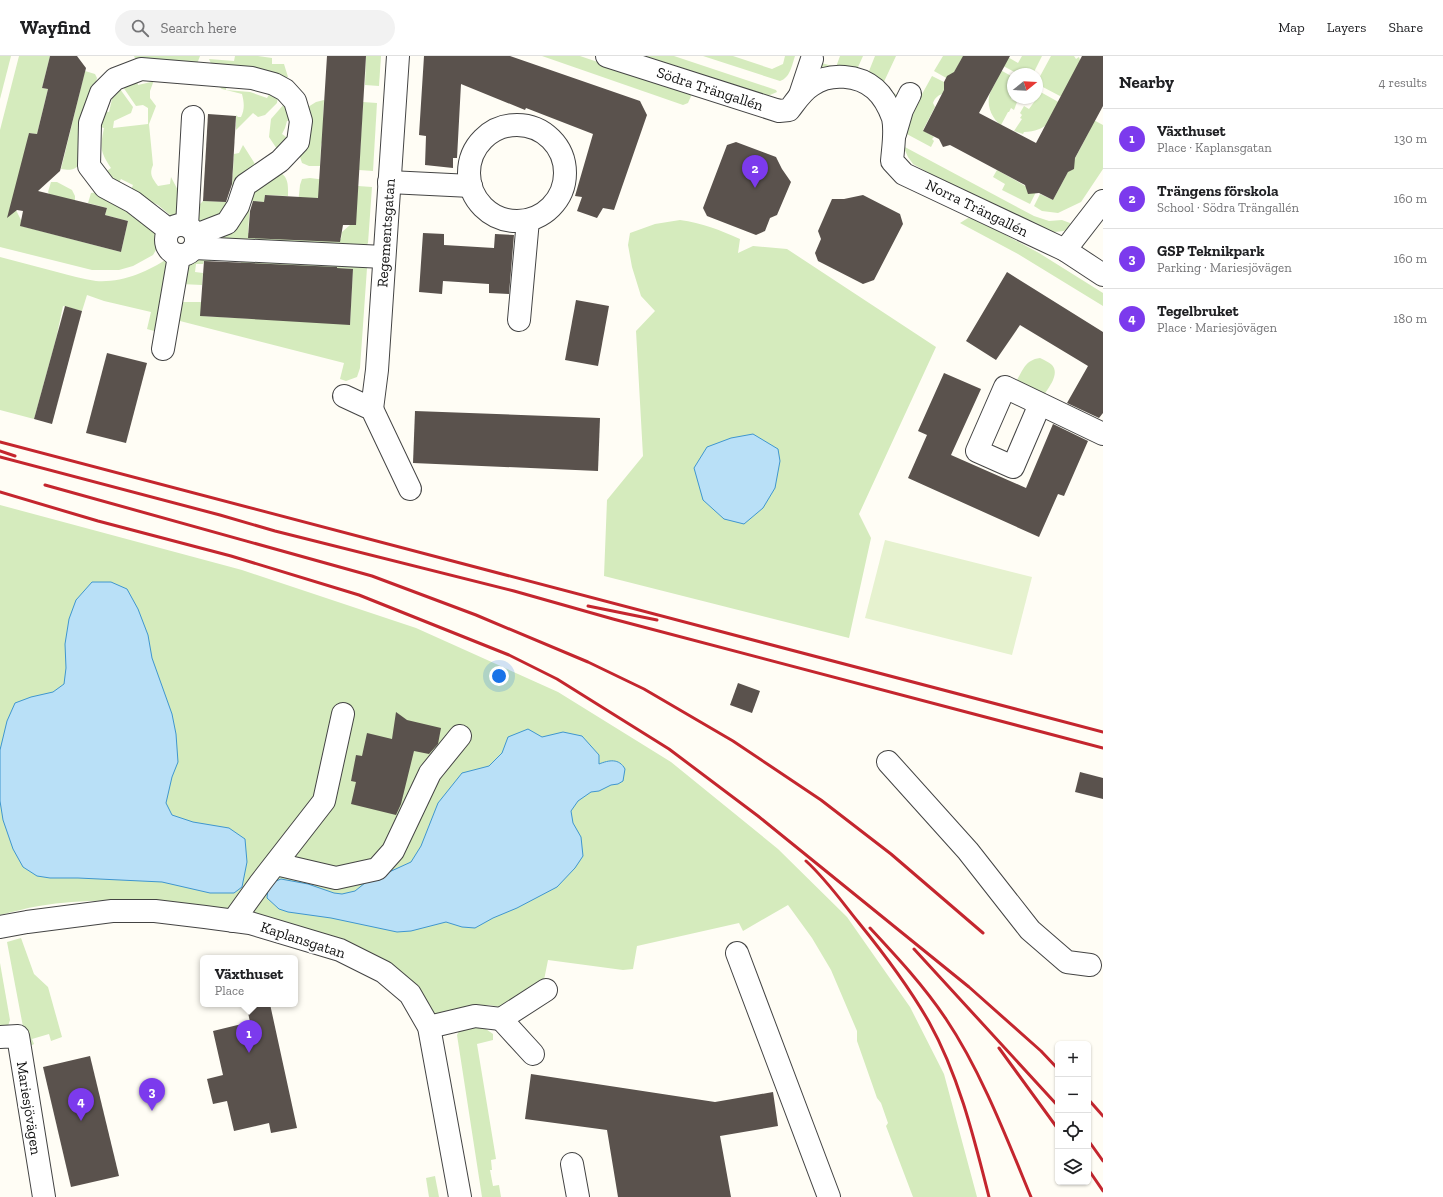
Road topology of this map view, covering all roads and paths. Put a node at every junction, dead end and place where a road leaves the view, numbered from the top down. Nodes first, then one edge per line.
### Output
1 (398, 56) edge
2 (608, 56) edge
3 (812, 58) dead end
4 (910, 94) dead end
5 (795, 102) junction
6 (193, 117) dead end
7 (894, 137) junction
8 (390, 182) junction
9 (471, 186) junction
10 (1103, 201) edge
11 (528, 220) junction
12 (185, 239) junction
13 (1065, 250) junction
14 (384, 257) junction
15 (1103, 275) edge
16 (519, 320) dead end
17 (163, 349) dead end
18 (344, 396) dead end
19 (1040, 404) dead end
20 (372, 409) junction
21 (1103, 434) edge
22 (410, 488) dead end
23 (344, 714) dead end
24 (460, 736) dead end
25 (888, 762) dead end
26 (276, 864) junction
27 (233, 921) junction
28 (0, 927) edge
29 (737, 953) dead end
30 (1090, 965) dead end
31 (546, 990) dead end
32 (501, 1019) junction
33 (429, 1027) junction
34 (0, 1038) edge
35 (533, 1054) dead end
36 (572, 1164) dead end
37 (44, 1197) edge
38 (460, 1197) edge
39 (578, 1197) edge
40 (829, 1197) edge

1 - 8 street, Regementsgatan
2 - 5 street, Södra Trängallén
3 - 5 street
4 - 7 street
5 - 7 street
6 - 12 street
7 - 13 street, Norra Trängallén
8 - 9 street
8 - 14 street, Regementsgatan
9 - 11 street
9 - 11 street
10 - 13 street
11 - 16 street
12 - 12 street
12 - 14 street
12 - 17 street
13 - 15 street, Norra Trängallén
14 - 20 street, Regementsgatan
18 - 20 street
19 - 21 street
20 - 22 street
23 - 26 street
24 - 26 street
25 - 30 street
26 - 27 street
27 - 28 street, Kaplansgatan
27 - 33 street, Kaplansgatan
29 - 40 street
31 - 32 street
32 - 33 street
32 - 35 street
33 - 38 street, Kaplansgatan
34 - 37 street, Mariesjövägen
36 - 39 street

